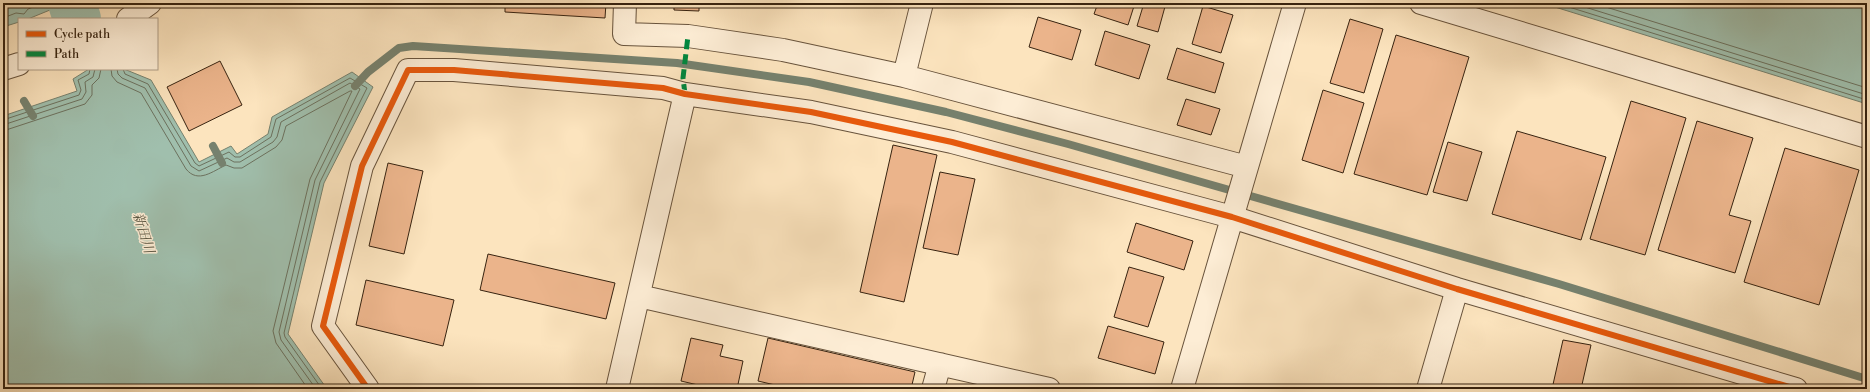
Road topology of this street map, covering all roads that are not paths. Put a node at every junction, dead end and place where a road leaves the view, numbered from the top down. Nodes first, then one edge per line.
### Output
1 (150, 3) edge
2 (625, 3) edge
3 (922, 3) edge
4 (1295, 3) edge
5 (1421, 3) edge
6 (129, 18) edge
7 (18, 64) edge
8 (3, 69) edge
9 (904, 76) junction
10 (685, 94) junction
11 (1867, 137) edge
12 (1247, 167) junction
13 (1232, 217) junction
14 (1457, 289) junction
15 (639, 296) junction
16 (940, 364) junction
17 (368, 389) edge
18 (617, 389) edge
19 (933, 389) edge
20 (1048, 389) edge
21 (1182, 389) edge
22 (1428, 389) edge
23 (1796, 389) edge

1 - 6 street
2 - 9 street
3 - 9 street
4 - 12 street
5 - 11 street
7 - 8 street
9 - 12 street
10 - 13 street
10 - 15 street
10 - 17 street
12 - 13 street
13 - 14 street
13 - 21 street
14 - 22 street
14 - 23 street
15 - 16 street
15 - 18 street
16 - 19 street
16 - 20 street

